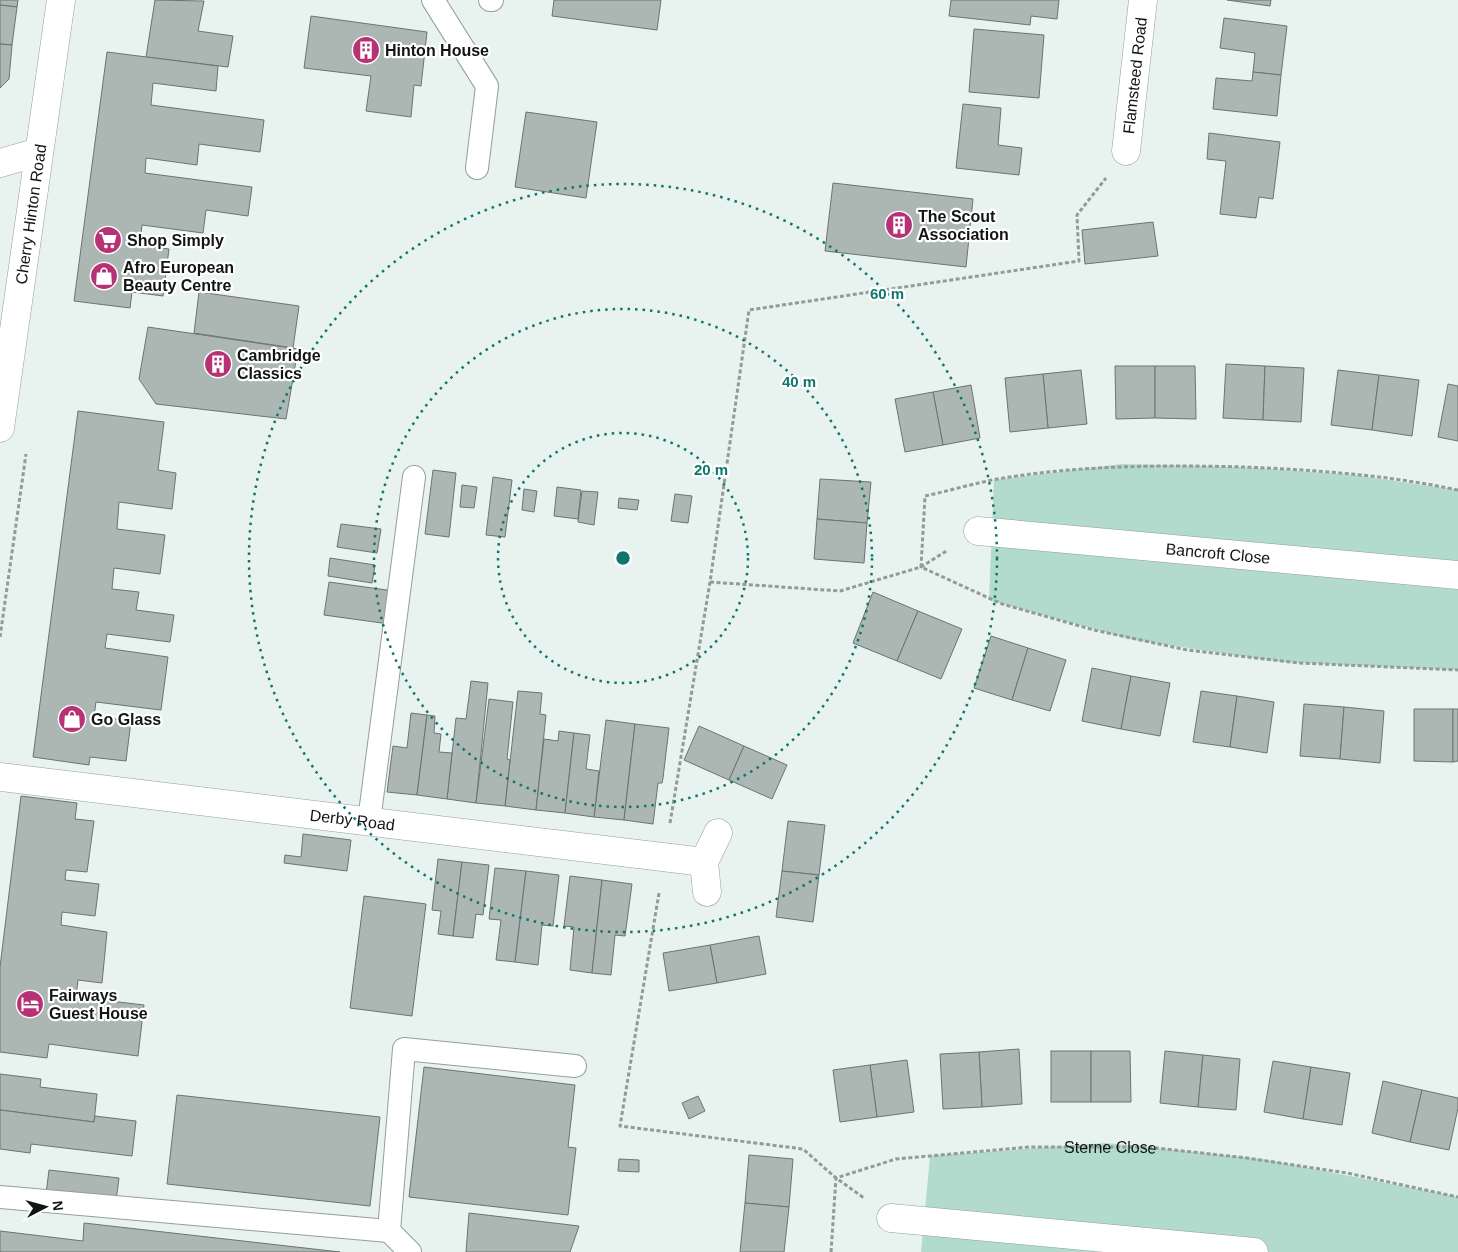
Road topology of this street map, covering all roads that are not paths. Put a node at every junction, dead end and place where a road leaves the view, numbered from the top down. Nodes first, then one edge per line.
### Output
1 (61, 0) edge
2 (433, 0) edge
3 (1142, 0) edge
4 (1126, 151) road end
5 (39, 152) junction
6 (0, 163) edge
7 (477, 168) dead end
8 (0, 428) edge
9 (414, 477) dead end
10 (978, 531) dead end
11 (1458, 576) edge
12 (0, 777) edge
13 (369, 821) junction
14 (718, 833) dead end
15 (704, 862) junction
16 (707, 892) dead end
17 (575, 1066) dead end
18 (0, 1197) edge
19 (892, 1218) dead end
20 (389, 1231) junction
21 (410, 1252) edge
22 (1254, 1252) edge

1 - 5 street, Cherry Hinton Road
2 - 7 lane
3 - 4 street, Flamsteed Road
5 - 6 street
5 - 8 street, Cherry Hinton Road
9 - 13 lane
10 - 11 street, Bancroft Close
12 - 13 street, Derby Road
13 - 15 street, Derby Road
14 - 15 street
15 - 16 street
17 - 20 lane
18 - 20 lane
19 - 22 street
20 - 21 lane

